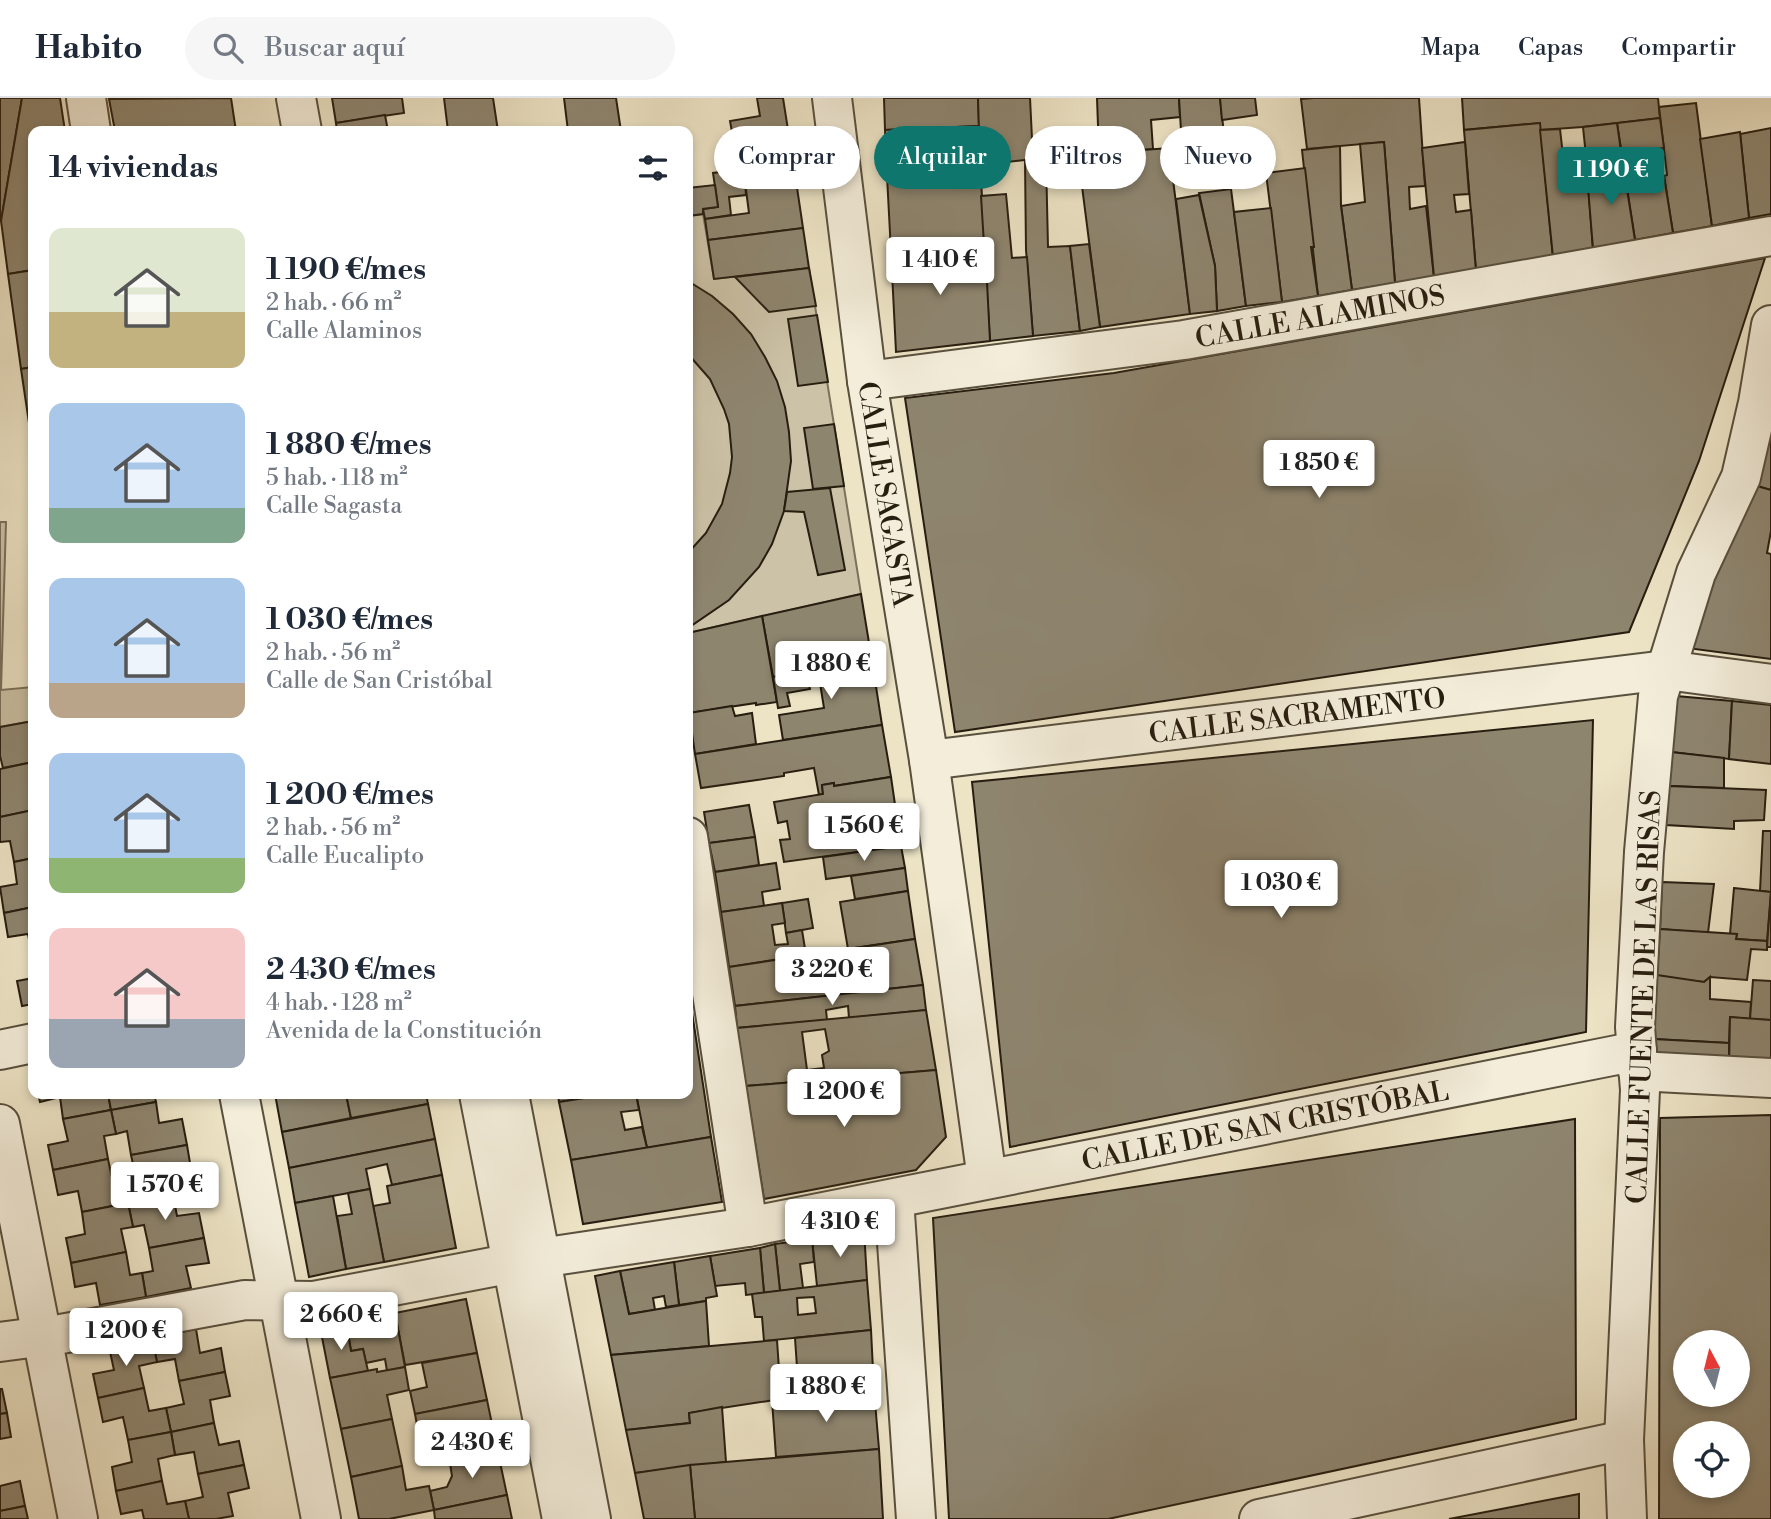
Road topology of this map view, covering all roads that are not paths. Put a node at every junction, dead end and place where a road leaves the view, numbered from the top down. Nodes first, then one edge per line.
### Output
1 (86, 98) edge
2 (296, 98) edge
3 (832, 98) edge
4 (90, 126) edge
5 (301, 126) edge
6 (1771, 236) edge
7 (1771, 325) edge
8 (867, 380) junction
9 (1666, 670) junction
10 (1771, 684) edge
11 (929, 760) junction
12 (693, 870) edge
13 (28, 1044) edge
14 (0, 1050) edge
15 (1637, 1061) junction
16 (1771, 1079) edge
17 (240, 1099) edge
18 (480, 1099) edge
19 (510, 1099) edge
20 (0, 1124) edge
21 (987, 1179) junction
22 (894, 1199) junction
23 (748, 1227) junction
24 (527, 1261) junction
25 (278, 1300) junction
26 (41, 1336) junction
27 (0, 1342) edge
28 (1624, 1440) junction
29 (78, 1519) edge
30 (321, 1519) edge
31 (562, 1519) edge
32 (591, 1519) edge
33 (916, 1519) edge
34 (1259, 1519) edge
35 (1627, 1519) edge

1 - 4 street
2 - 5 street
3 - 8 street, CALLE SAGASTA
6 - 8 street, CALLE ALAMINOS
7 - 9 street, CALLE FUENTE DE LAS RISAS
8 - 11 street, CALLE SAGASTA
9 - 10 street, CALLE SACRAMENTO
9 - 11 street, CALLE SACRAMENTO
9 - 15 street, CALLE FUENTE DE LAS RISAS
11 - 21 street, CALLE SAGASTA
12 - 23 street
13 - 14 street
15 - 16 street, CALLE DE SAN CRISTÓBAL
15 - 21 street, CALLE DE SAN CRISTÓBAL
15 - 28 street, CALLE FUENTE DE LAS RISAS
17 - 25 street
18 - 24 street
19 - 24 street
20 - 26 street
21 - 22 street, CALLE DE SAN CRISTÓBAL
22 - 23 street, CALLE DE SAN CRISTÓBAL
22 - 33 street
23 - 24 street, CALLE DE SAN CRISTÓBAL
24 - 25 street, CALLE DE SAN CRISTÓBAL
24 - 31 street
24 - 32 street
25 - 26 street, CALLE DE SAN CRISTÓBAL
25 - 30 street
26 - 27 street, CALLE DE SAN CRISTÓBAL
26 - 29 street
28 - 34 street
28 - 35 street, CALLE FUENTE DE LAS RISAS

